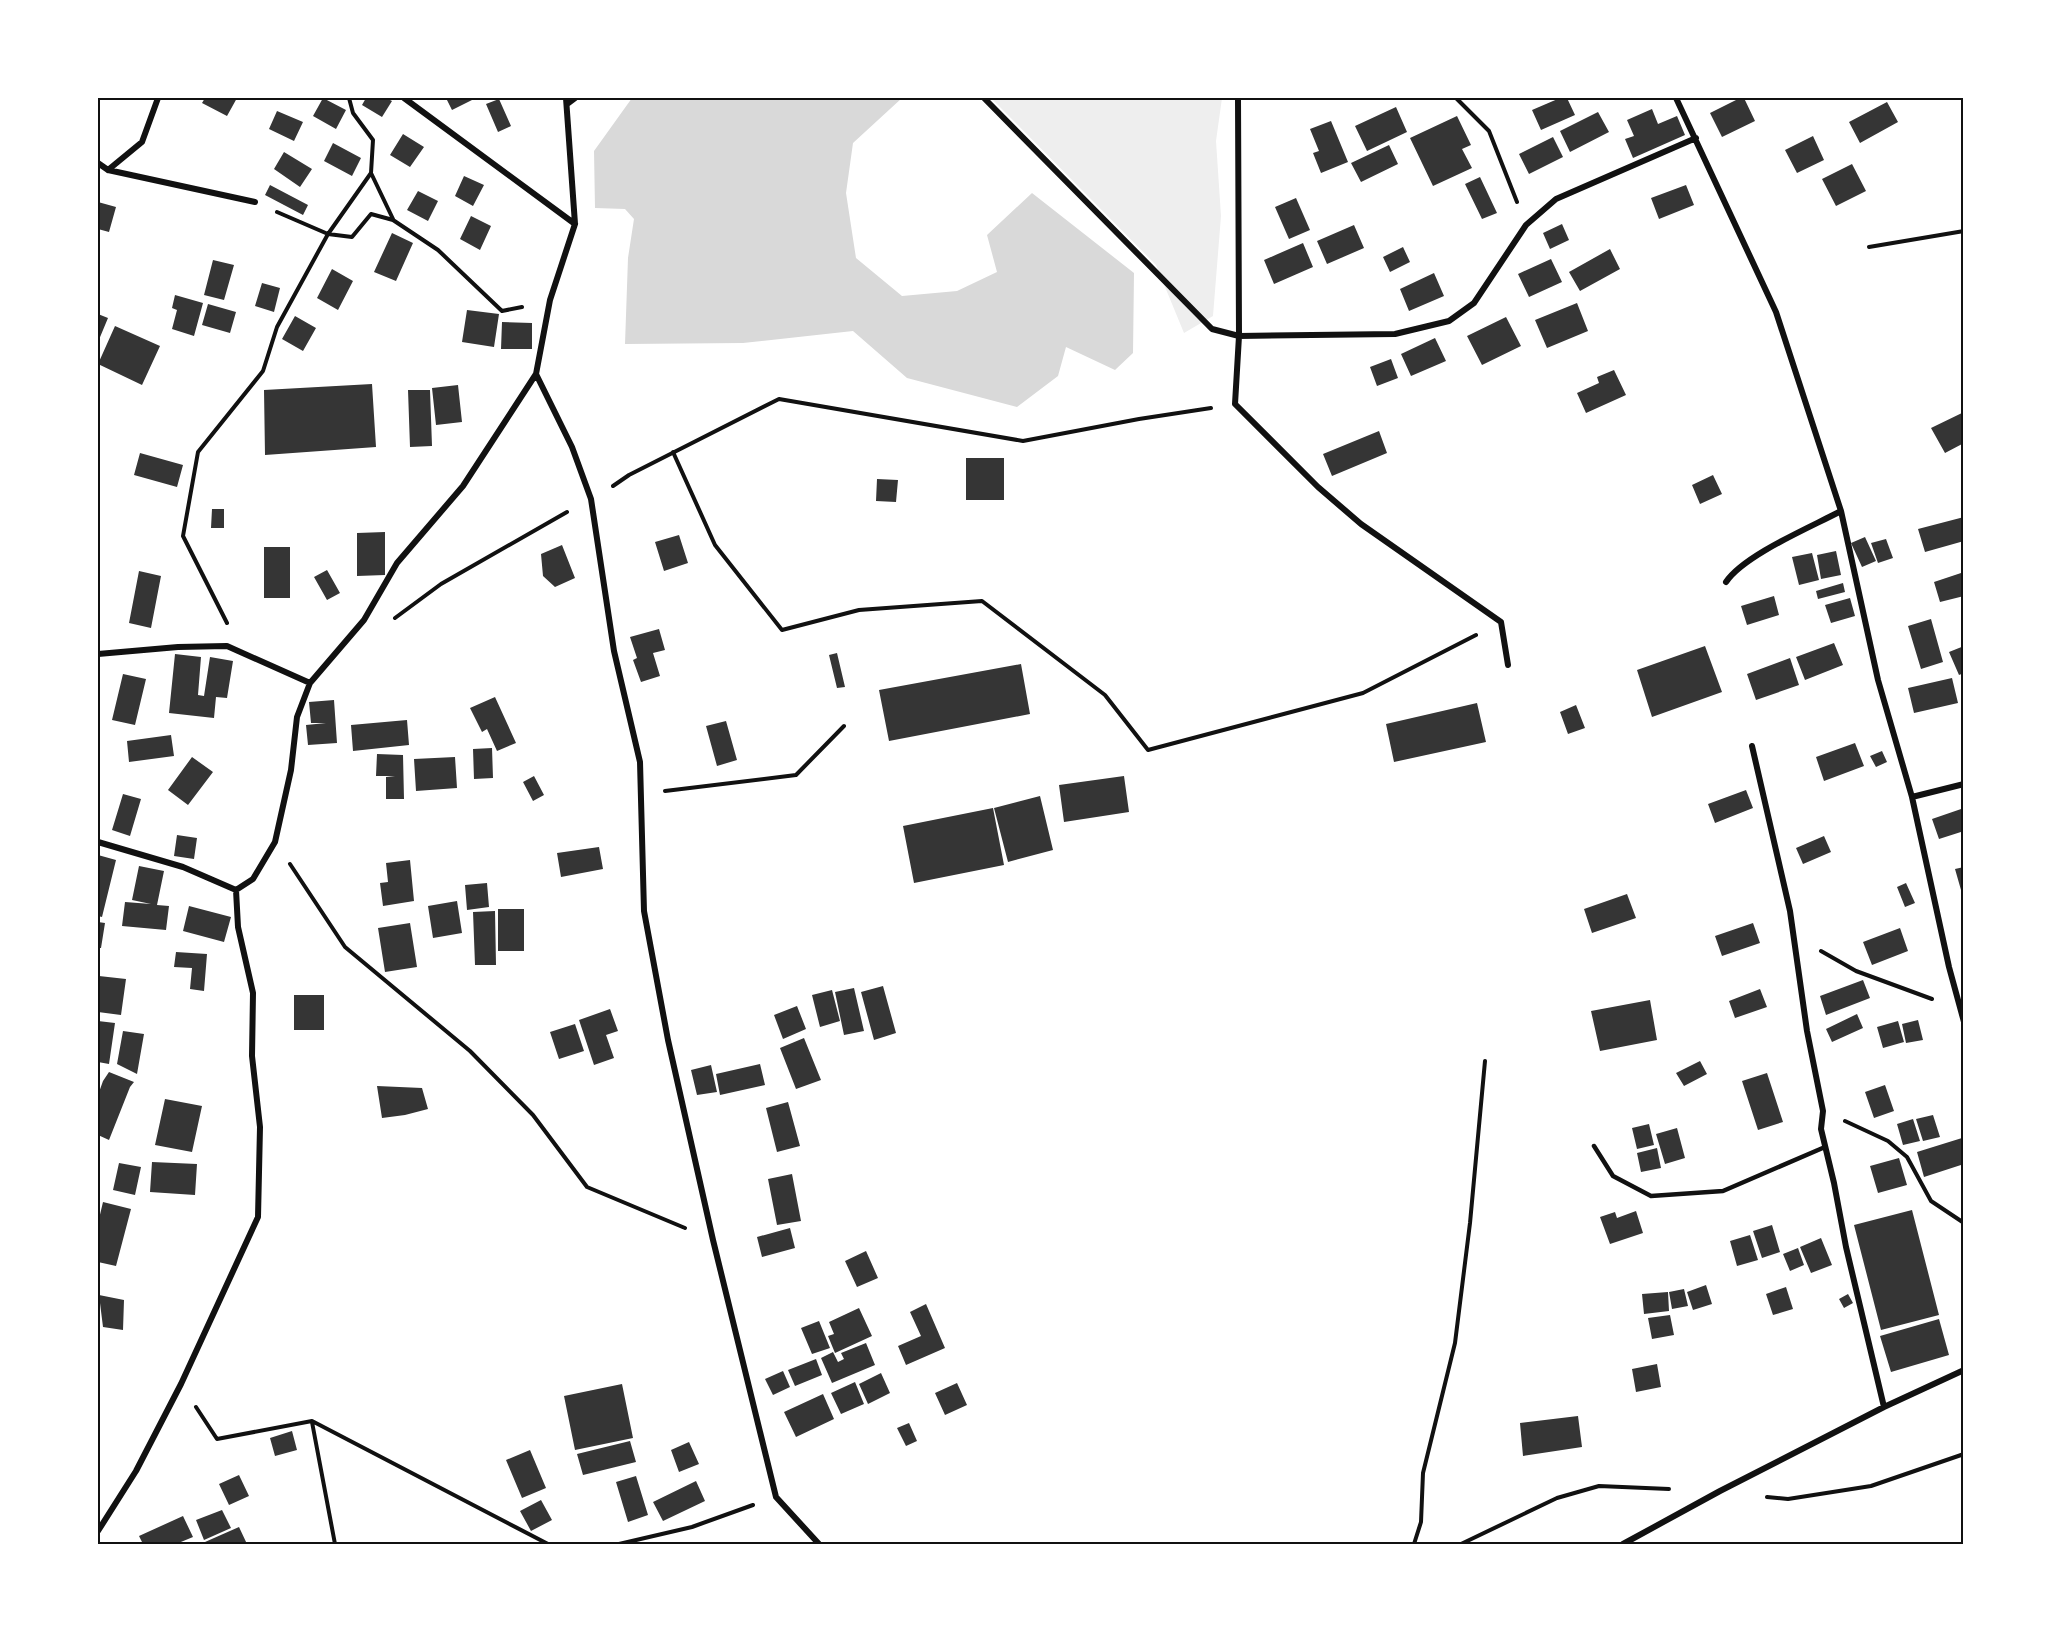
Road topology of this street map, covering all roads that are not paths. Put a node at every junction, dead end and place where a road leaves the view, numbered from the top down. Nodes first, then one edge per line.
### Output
1 (158, 98) edge
2 (404, 98) edge
3 (575, 98) edge
4 (984, 98) edge
5 (1238, 98) edge
6 (1676, 98) edge
7 (566, 101) edge
8 (1696, 138) junction
9 (98, 163) edge
10 (108, 171) junction
11 (255, 202) road end
12 (575, 224) junction
13 (1239, 336) junction
14 (536, 374) junction
15 (1841, 511) junction
16 (1726, 582) dead end
17 (98, 654) edge
18 (1508, 665) dead end
19 (310, 683) junction
20 (1752, 746) dead end
21 (1964, 784) edge
22 (1912, 797) junction
23 (98, 842) edge
24 (236, 890) junction
25 (1964, 1022) edge
26 (1594, 1146) dead end
27 (1825, 1147) junction
28 (1964, 1370) edge
29 (1884, 1407) junction
30 (98, 1531) edge
31 (819, 1545) edge
32 (1623, 1545) edge

1 - 10 street
2 - 12 street
3 - 7 street
4 - 13 street
5 - 13 street
6 - 8 street
7 - 12 street
8 - 13 street
8 - 15 street
9 - 10 street
10 - 11 street
12 - 14 street
13 - 18 street
14 - 19 street
14 - 31 street
15 - 16 street
15 - 22 street
17 - 19 street
19 - 24 street
20 - 27 street
21 - 22 street
22 - 25 street
23 - 24 street
24 - 30 street
26 - 27 lane
27 - 29 street
28 - 29 street
29 - 32 street

